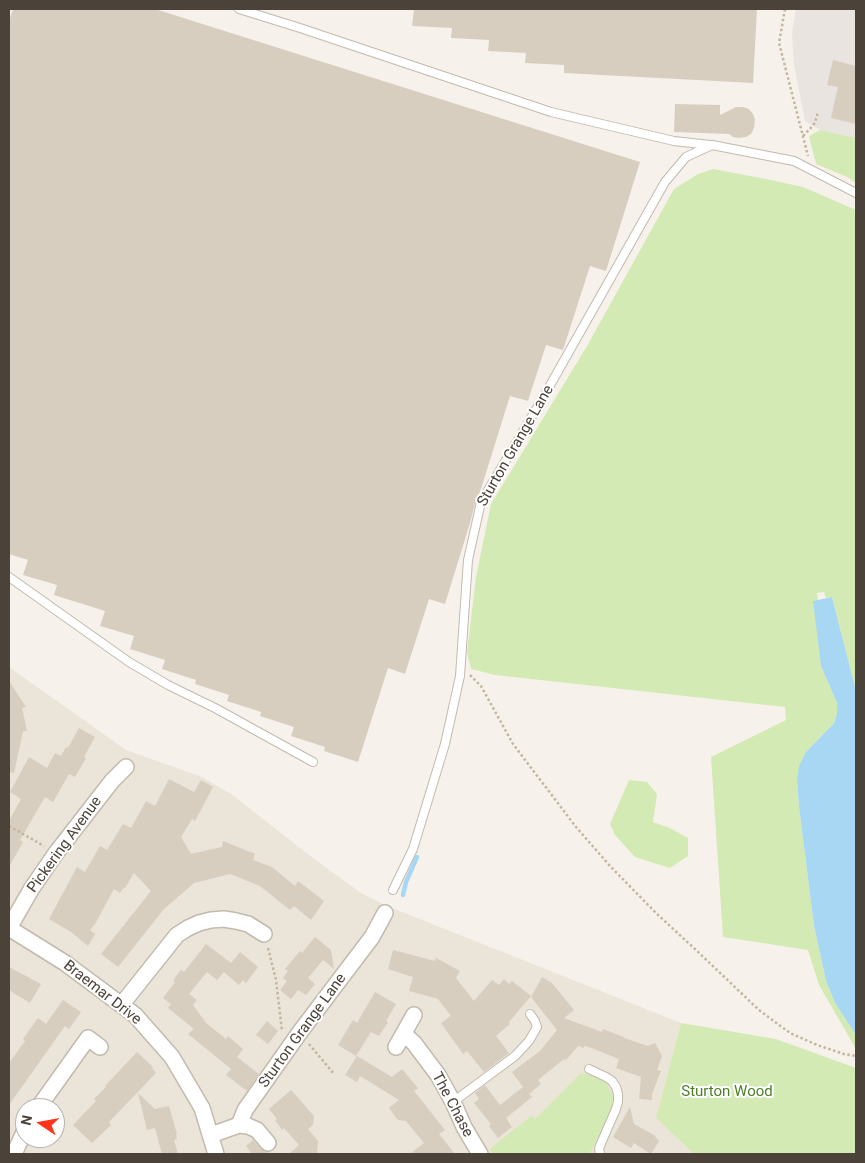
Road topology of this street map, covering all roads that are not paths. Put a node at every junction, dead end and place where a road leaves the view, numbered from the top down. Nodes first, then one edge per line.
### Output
1 (239, 9) edge
2 (712, 145) junction
3 (856, 193) edge
4 (9, 577) edge
5 (313, 762) dead end
6 (126, 767) dead end
7 (393, 890) dead end
8 (385, 913) dead end
9 (9, 928) edge
10 (264, 934) road end
11 (122, 1004) junction
12 (530, 1014) dead end
13 (414, 1015) dead end
14 (100, 1047) dead end
15 (589, 1069) dead end
16 (45, 1098) edge
17 (453, 1102) junction
18 (239, 1125) junction
19 (210, 1135) junction
20 (268, 1143) dead end
21 (216, 1154) edge
22 (480, 1154) edge
23 (600, 1154) edge

1 - 2 lane
2 - 3 lane
2 - 7 lane, Sturton Grange Lane
4 - 5 lane
6 - 9 street, Pickering Avenue
8 - 18 street, Sturton Grange Lane
9 - 11 street, Braemar Drive
10 - 11 street
11 - 19 street, Braemar Drive
12 - 17 lane
13 - 17 street, The Chase
14 - 16 street
15 - 23 lane
17 - 22 street, The Chase
18 - 19 street
18 - 20 street
19 - 21 street, Braemar Drive

